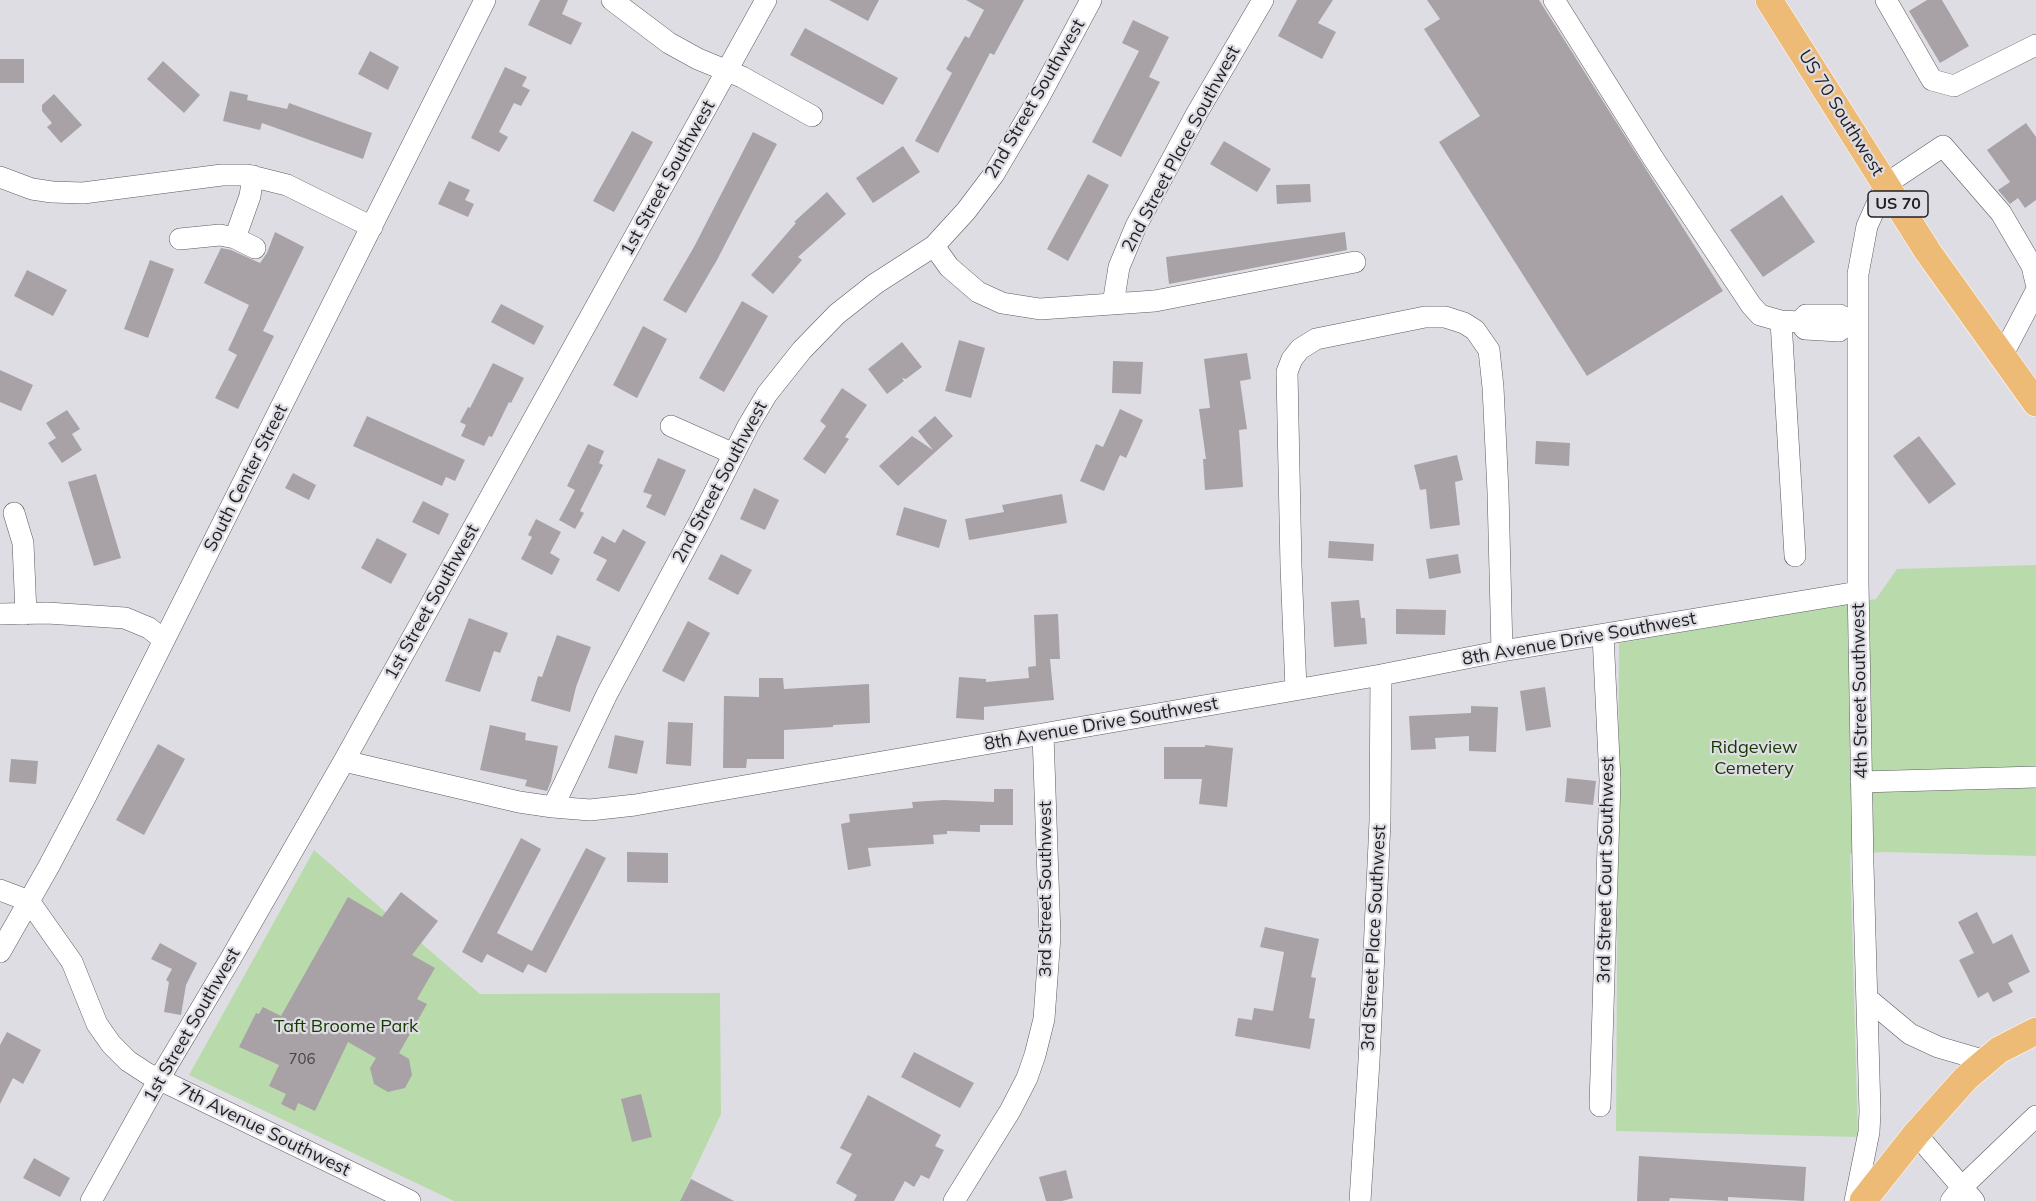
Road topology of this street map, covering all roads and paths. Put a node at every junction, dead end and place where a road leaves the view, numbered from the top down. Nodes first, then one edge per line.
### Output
1 (485, 0) edge
2 (612, 0) edge
3 (766, 0) edge
4 (1092, 0) edge
5 (1263, 0) edge
6 (1554, 0) edge
7 (1769, 0) edge
8 (1886, 0) edge
9 (2036, 45) edge
10 (727, 71) junction
11 (812, 116) dead end
12 (253, 176) junction
13 (0, 177) edge
14 (1886, 184) junction
15 (372, 227) junction
16 (235, 238) junction
17 (180, 239) dead end
18 (934, 246) junction
19 (255, 248) dead end
20 (1354, 262) dead end
21 (2036, 283) edge
22 (2036, 291) edge
23 (1113, 304) junction
24 (1790, 322) junction
25 (1853, 323) junction
26 (2002, 356) junction
27 (2034, 398) edge
28 (671, 426) dead end
29 (734, 454) junction
30 (14, 513) dead end
31 (1794, 556) dead end
32 (1858, 592) junction
33 (26, 614) junction
34 (0, 615) edge
35 (1603, 635) junction
36 (164, 640) junction
37 (1502, 651) junction
38 (1381, 675) junction
39 (1296, 689) junction
40 (1043, 734) junction
41 (344, 761) junction
42 (2036, 777) edge
43 (1861, 782) junction
44 (554, 807) junction
45 (0, 890) edge
46 (29, 901) junction
47 (0, 952) edge
48 (1868, 999) junction
49 (2036, 1031) edge
50 (1986, 1061) junction
51 (159, 1079) junction
52 (1600, 1106) dead end
53 (2036, 1116) edge
54 (1916, 1134) junction
55 (1962, 1196) edge
56 (91, 1201) edge
57 (410, 1201) edge
58 (954, 1201) edge
59 (1360, 1201) edge
60 (1855, 1201) edge
61 (1863, 1201) edge

1 - 15 street, South Center Street
2 - 10 street
3 - 10 street, 1st Street Southwest
4 - 18 street, 2nd Street Southwest
5 - 23 street, 2nd Street Place Southwest
6 - 24 street
7 - 14 main road, US 70 Southwest / US 70
8 - 9 street
10 - 11 street
10 - 41 street, 1st Street Southwest
12 - 13 street
12 - 15 street
12 - 16 street
14 - 21 street
14 - 25 street, 4th Street Southwest
14 - 26 main road, US 70 Southwest / US 70
15 - 36 street, South Center Street
16 - 17 street
16 - 19 street
18 - 23 street
18 - 29 street, 2nd Street Southwest
20 - 23 street
22 - 26 street
24 - 25 street
24 - 31 street
25 - 32 street, 4th Street Southwest
26 - 27 main road, US 70 Southwest / US 70
28 - 29 street
29 - 44 street, 2nd Street Southwest
30 - 33 street
32 - 35 street, 8th Avenue Drive Southwest
32 - 43 street, 4th Street Southwest
33 - 34 street
33 - 36 street
35 - 37 street, 8th Avenue Drive Southwest
35 - 52 street, 3rd Street Court Southwest
36 - 46 street, South Center Street
37 - 38 street, 8th Avenue Drive Southwest
37 - 39 street
38 - 39 street, 8th Avenue Drive Southwest
38 - 59 street, 3rd Street Place Southwest
39 - 40 street, 8th Avenue Drive Southwest
40 - 44 street, 8th Avenue Drive Southwest
40 - 58 street, 3rd Street Southwest
41 - 44 street, 8th Avenue Drive Southwest
41 - 51 street, 1st Street Southwest
42 - 43 street
43 - 48 street, 4th Street Southwest
45 - 46 street
46 - 47 street, South Center Street
46 - 51 street, 7th Avenue Southwest
48 - 50 street
48 - 60 street, 4th Street Southwest
49 - 50 main road
50 - 54 main road
51 - 56 street, 1st Street Southwest
51 - 57 street, 7th Avenue Southwest
53 - 55 street
54 - 55 street
54 - 61 main road

